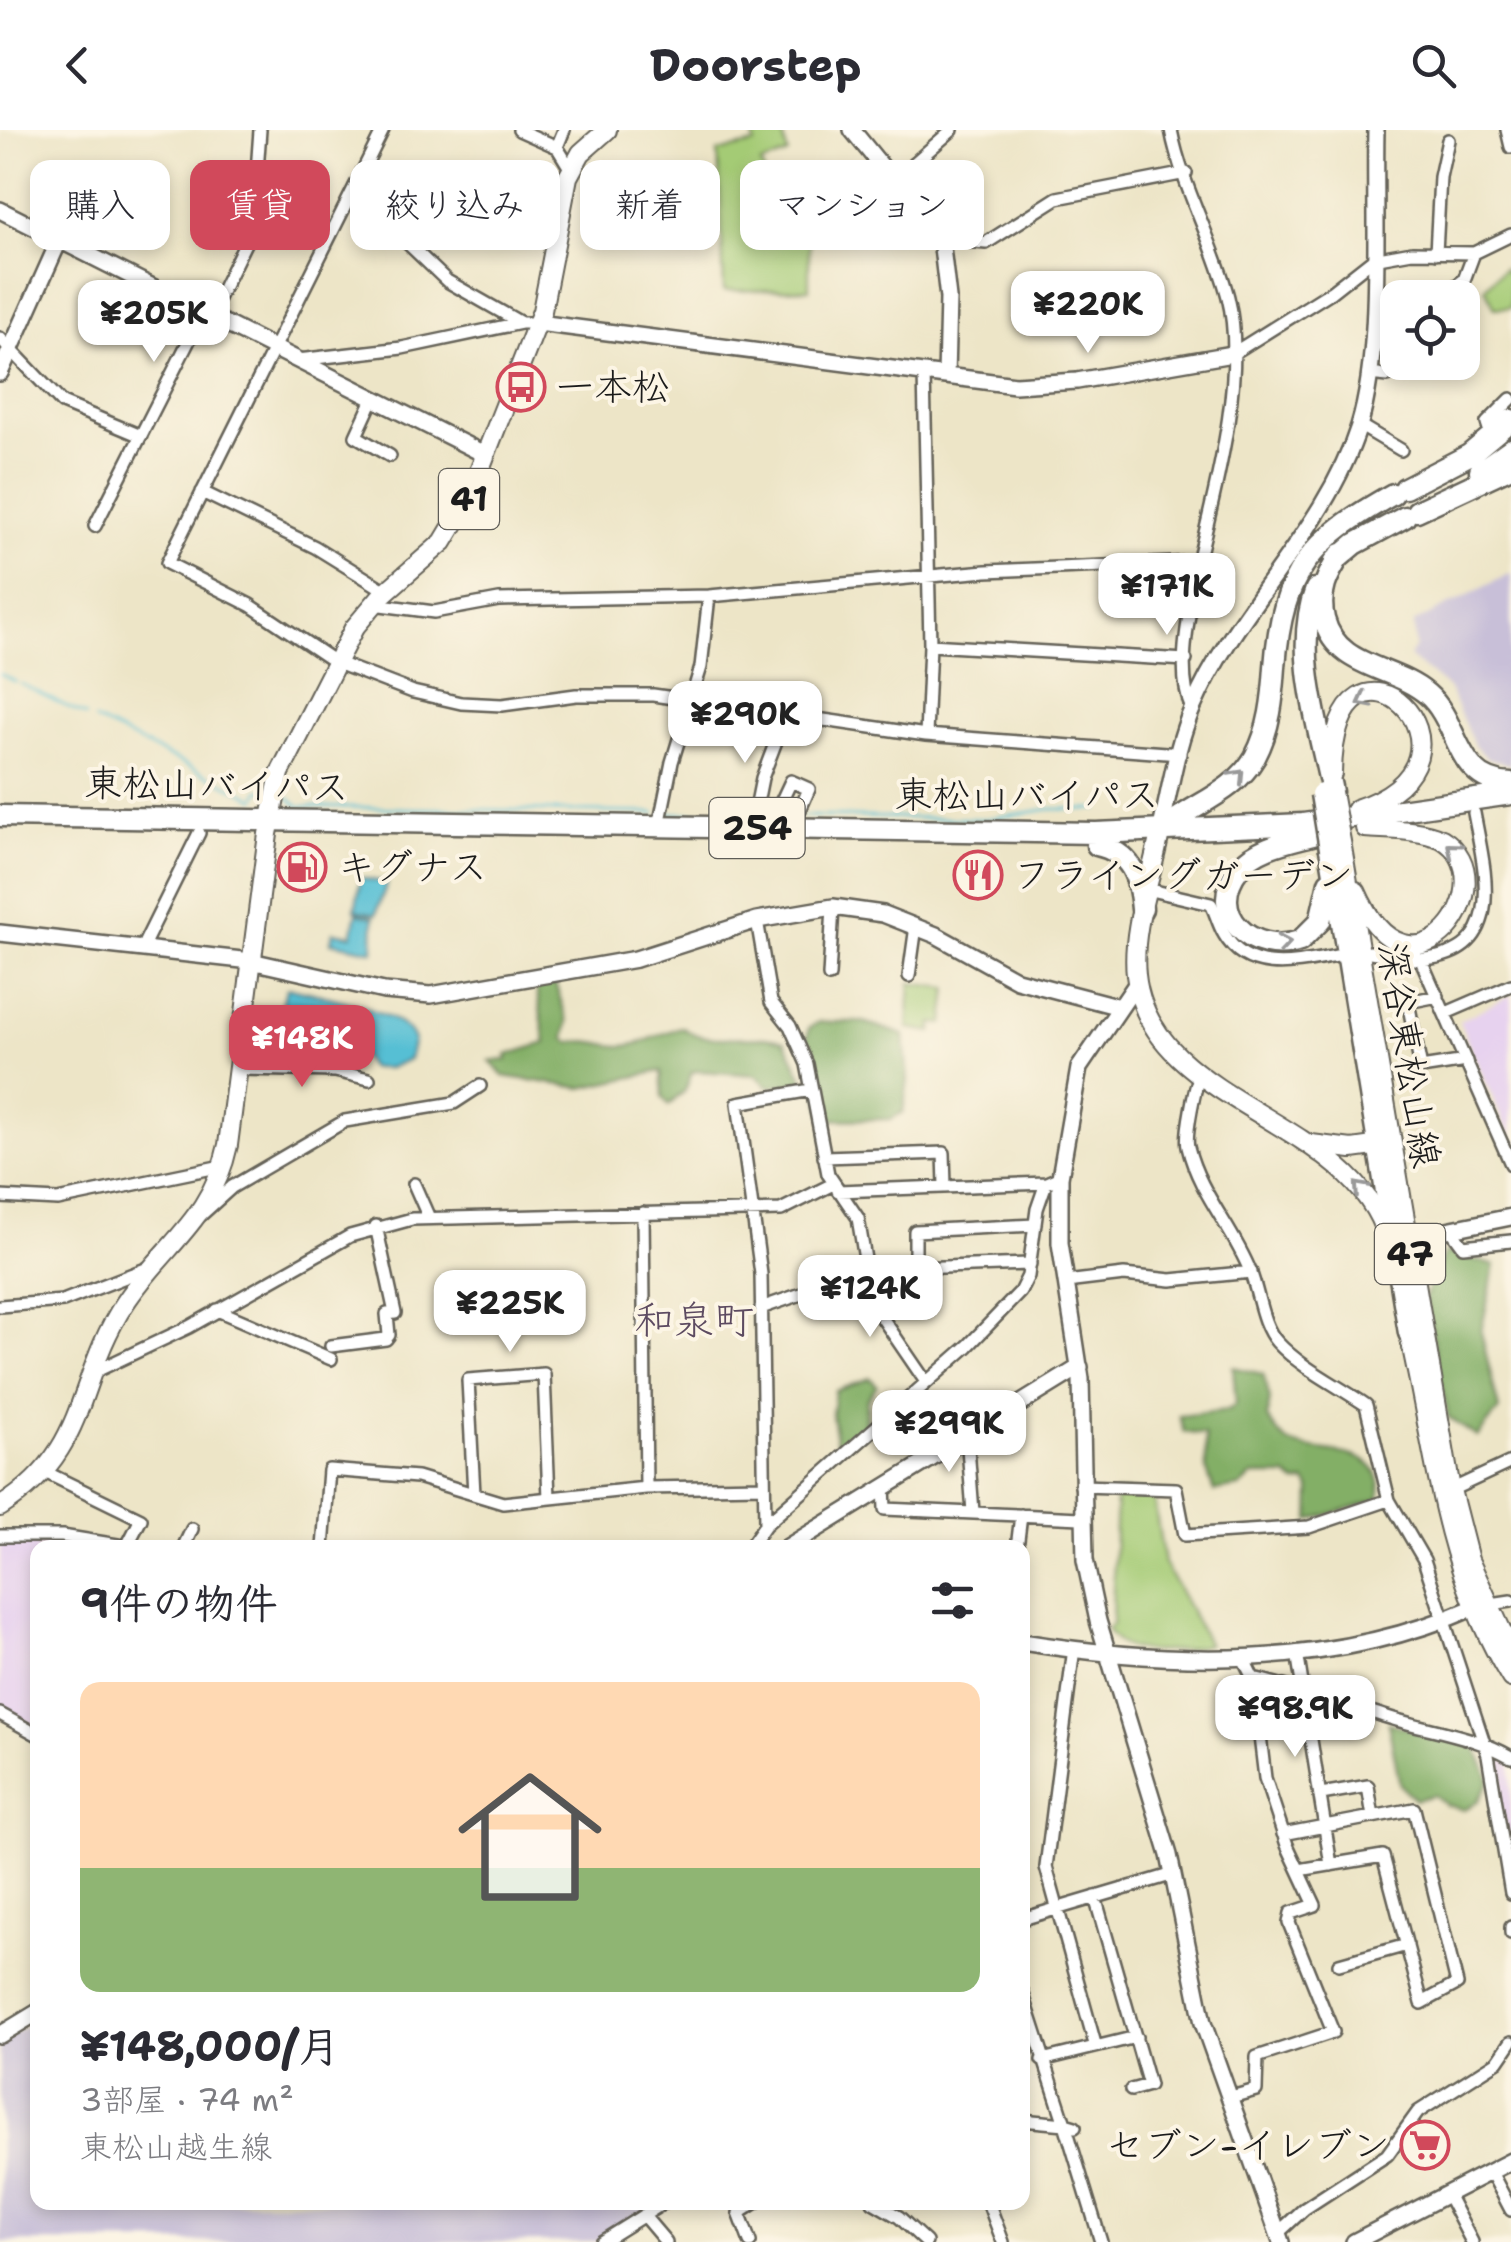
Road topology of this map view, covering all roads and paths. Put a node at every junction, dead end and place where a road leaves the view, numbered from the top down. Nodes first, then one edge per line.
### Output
1 (260, 130) edge
2 (384, 130) edge
3 (519, 130) edge
4 (564, 130) edge
5 (606, 130) edge
6 (852, 130) edge
7 (952, 130) edge
8 (1171, 130) edge
9 (1376, 130) edge
10 (1507, 130) edge
11 (1448, 140) dead end
12 (557, 147) junction
13 (1511, 147) edge
14 (369, 160) edge
15 (877, 160) edge
16 (917, 160) edge
17 (571, 170) junction
18 (1186, 173) junction
19 (350, 200) edge
20 (0, 210) edge
21 (30, 226) edge
22 (1511, 235) edge
23 (984, 243) edge
24 (55, 250) edge
25 (76, 250) edge
26 (415, 250) edge
27 (942, 250) edge
28 (1436, 253) junction
29 (1474, 253) junction
30 (1373, 259) junction
31 (1464, 280) edge
32 (207, 313) junction
33 (530, 323) junction
34 (6, 343) edge
35 (272, 348) junction
36 (1232, 354) junction
37 (298, 360) junction
38 (0, 373) edge
39 (924, 373) junction
40 (1368, 374) junction
41 (1380, 375) edge
42 (946, 376) junction
43 (372, 398) junction
44 (1511, 400) edge
45 (1511, 420) edge
46 (1359, 425) junction
47 (1489, 429) dead end
48 (141, 436) junction
49 (1511, 437) edge
50 (1511, 449) edge
51 (1402, 450) dead end
52 (486, 455) junction
53 (390, 456) dead end
54 (1511, 467) edge
55 (1444, 470) junction
56 (202, 492) junction
57 (1454, 494) junction
58 (1346, 522) junction
59 (95, 526) dead end
60 (1342, 554) junction
61 (1198, 562) junction
62 (928, 577) junction
63 (709, 596) junction
64 (380, 597) junction
65 (930, 644) junction
66 (1186, 660) junction
67 (335, 662) junction
68 (693, 700) junction
69 (1192, 708) junction
70 (786, 715) junction
71 (926, 735) junction
72 (1180, 754) junction
73 (1511, 784) edge
74 (1326, 793) junction
75 (1511, 794) edge
76 (1511, 807) edge
77 (1474, 813) junction
78 (0, 816) edge
79 (659, 826) junction
80 (269, 827) junction
81 (760, 828) junction
82 (792, 828) junction
83 (1365, 828) junction
84 (0, 829) edge
85 (199, 833) junction
86 (1159, 838) junction
87 (1323, 838) junction
88 (1097, 845) junction
89 (1144, 899) junction
90 (833, 907) junction
91 (757, 920) junction
92 (916, 926) junction
93 (0, 933) edge
94 (142, 950) junction
95 (1370, 952) dead end
96 (1342, 955) dead end
97 (1421, 960) junction
98 (251, 961) junction
99 (829, 976) dead end
100 (909, 976) dead end
101 (1137, 983) junction
102 (1511, 985) edge
103 (1438, 996) junction
104 (1120, 1007) junction
105 (1446, 1014) junction
106 (1466, 1060) junction
107 (239, 1069) junction
108 (1201, 1073) junction
109 (369, 1079) dead end
110 (480, 1086) dead end
111 (812, 1090) junction
112 (1300, 1142) junction
113 (1381, 1145) junction
114 (824, 1157) junction
115 (1511, 1164) edge
116 (222, 1166) junction
117 (1053, 1180) junction
118 (414, 1184) dead end
119 (946, 1186) junction
120 (836, 1187) junction
121 (0, 1197) edge
122 (752, 1210) junction
123 (644, 1213) junction
124 (200, 1215) junction
125 (1511, 1217) edge
126 (429, 1218) junction
127 (1035, 1225) junction
128 (376, 1226) junction
129 (1452, 1231) junction
130 (1407, 1238) junction
131 (1511, 1242) edge
132 (1030, 1264) junction
133 (155, 1266) junction
134 (867, 1271) junction
135 (1250, 1272) junction
136 (1066, 1282) junction
137 (0, 1306) edge
138 (760, 1308) junction
139 (217, 1310) junction
140 (1409, 1333) junction
141 (1080, 1367) junction
142 (96, 1370) junction
143 (926, 1382) junction
144 (967, 1435) junction
145 (1509, 1467) edge
146 (45, 1472) junction
147 (762, 1486) junction
148 (884, 1486) junction
149 (1080, 1486) junction
150 (646, 1488) junction
151 (1451, 1490) junction
152 (474, 1494) junction
153 (549, 1498) junction
154 (1389, 1500) junction
155 (0, 1506) edge
156 (973, 1512) junction
157 (1021, 1515) junction
158 (1081, 1518) junction
159 (766, 1525) junction
160 (192, 1529) dead end
161 (0, 1536) edge
162 (87, 1540) edge
163 (134, 1540) edge
164 (187, 1540) edge
165 (324, 1540) edge
166 (755, 1540) edge
167 (799, 1540) edge
168 (1018, 1540) edge
169 (1511, 1601) edge
170 (1481, 1606) junction
171 (1443, 1621) junction
172 (1030, 1643) edge
173 (1074, 1648) junction
174 (1108, 1652) junction
175 (1297, 1652) junction
176 (1511, 1652) edge
177 (1242, 1656) junction
178 (1253, 1678) junction
179 (1511, 1678) edge
180 (1300, 1689) junction
181 (0, 1714) edge
182 (30, 1731) edge
183 (1480, 1739) junction
184 (1511, 1757) edge
185 (1321, 1794) junction
186 (1373, 1816) junction
187 (1326, 1826) junction
188 (1283, 1834) junction
189 (1331, 1865) junction
190 (1298, 1870) junction
191 (1174, 1874) junction
192 (1511, 1893) edge
193 (1095, 1898) junction
194 (1056, 1909) junction
195 (1030, 1916) edge
196 (1406, 1945) junction
197 (1339, 1964) dead end
198 (30, 2017) edge
199 (1030, 2019) edge
200 (0, 2035) edge
201 (1136, 2038) junction
202 (1511, 2042) edge
203 (1096, 2044) junction
204 (1042, 2060) junction
205 (1130, 2090) dead end
206 (1231, 2097) junction
207 (1030, 2121) edge
208 (1070, 2125) junction
209 (1511, 2161) edge
210 (1490, 2172) junction
211 (1448, 2196) junction
212 (653, 2210) edge
213 (744, 2210) edge
214 (887, 2210) edge
215 (991, 2210) edge
216 (1511, 2210) edge
217 (644, 2216) junction
218 (1279, 2237) edge
219 (601, 2242) edge
220 (666, 2242) edge
221 (750, 2242) edge
222 (926, 2242) edge
223 (1003, 2242) edge
224 (1101, 2242) edge
225 (1354, 2242) edge
226 (1472, 2242) edge

1 - 32 street
2 - 14 street
3 - 12 street
4 - 12 street
5 - 17 main road, 41
6 - 15 street
7 - 16 street
8 - 18 street
9 - 30 street
10 - 13 street
11 - 28 street
12 - 17 street
17 - 33 main road, 41
18 - 23 street
18 - 36 street
19 - 35 street
20 - 21 street
22 - 29 street
24 - 34 street
25 - 32 street
26 - 33 street
27 - 42 street
28 - 29 street
28 - 30 street
29 - 31 street
30 - 36 street
30 - 40 street
32 - 35 street
32 - 48 street
33 - 37 street
33 - 39 street
33 - 52 main road, 41
34 - 38 street
34 - 48 street
35 - 37 street
35 - 56 street
36 - 42 street
36 - 61 street
37 - 43 street
39 - 42 street
39 - 62 street
40 - 41 street
40 - 46 street
43 - 52 street
43 - 53 street
44 - 47 street
45 - 55 highway
46 - 51 street
46 - 69 street
48 - 59 street
49 - 55 highway
50 - 57 highway
52 - 64 main road, 41
54 - 57 highway
55 - 58 highway
56 - 64 street
56 - 67 street
57 - 60 highway
58 - 74 highway
86 -> 58 highway
60 - 73 highway
60 - 74 highway
61 - 62 street
61 - 66 street
62 - 63 street
62 - 65 street
63 - 64 street
63 - 68 street
64 - 67 main road, 41
65 - 66 street
65 - 71 street
66 - 69 street
67 - 68 street
67 - 80 main road, 41
68 - 70 street
68 - 79 street
69 - 72 street
70 - 71 street
70 - 81 street
71 - 72 street
72 - 86 street
74 - 87 highway, bridge
87 -> 74 main road
75 - 87 highway, 東松山バイパス / 254
76 - 77 highway, 東松山バイパス / 254
77 - 83 highway, 東松山バイパス / 254
77 - 97 street
78 - 80 highway, 東松山バイパス / 254
79 - 80 highway, 東松山バイパス / 254
79 - 81 highway, 東松山バイパス / 254
80 - 85 highway, 東松山バイパス / 254
80 - 88 highway, 東松山バイパス / 254
80 - 98 main road, 41
81 - 82 highway, 東松山バイパス / 254
81 - 82 street
82 - 86 highway, 東松山バイパス / 254
83 - 87 highway, 東松山バイパス / 254
87 -> 83 main road
84 - 85 highway, 東松山バイパス / 254
85 - 94 street
86 - 87 highway, 東松山バイパス / 254
86 - 88 highway, 東松山バイパス / 254
86 - 89 main road, 深谷東松山線 / 47
87 -> 87 highway
87 - 113 highway
87 - 130 main road, 深谷東松山線 / 47
88 - 89 highway
89 - 96 street
89 - 101 main road, 深谷東松山線 / 47
90 - 91 street
90 - 92 street
90 - 99 street
91 - 98 street
91 - 111 street
92 - 100 street
92 - 104 street
93 - 94 street
94 - 98 street
95 - 97 street
97 - 103 street
98 - 107 main road, 41
101 - 104 street
101 - 108 main road, 深谷東松山線 / 47
102 - 105 street
103 - 105 street
103 - 106 street
104 - 117 street
105 - 106 street
106 - 115 street
107 - 109 street
107 - 116 main road, 41
108 - 112 main road, 深谷東松山線 / 47
108 - 135 street
110 - 124 street
111 - 114 street
111 - 122 street
112 - 113 main road, 深谷東松山線 / 47
140 -> 112 main road, 深谷東松山線 / 47
113 - 140 highway
114 - 119 street
114 - 120 street
116 - 121 street
116 - 124 main road, 41
117 - 119 street
117 - 127 street
117 - 136 street
118 - 126 street
119 - 120 street
120 - 122 street
120 - 134 street
122 - 123 street
122 - 138 street
123 - 126 street
123 - 150 street
124 - 133 main road, 41
125 - 129 street
126 - 128 street
127 - 132 street
127 - 132 street
128 - 139 street
128 - 139 street
129 - 130 street
129 - 131 street
130 - 151 main road, 深谷東松山線 / 47
132 - 143 street
133 - 137 street
133 - 142 main road, 41
134 - 138 street
134 - 143 street
135 - 136 street
135 - 154 street
136 - 141 street
138 - 147 street
139 - 142 street
140 - 170 main road, 深谷東松山線 / 47
141 - 144 street
141 - 149 street
142 - 146 main road, 41
143 - 159 street
144 - 148 street
144 - 156 street
145 - 151 street
146 - 155 main road, 41
146 - 163 street
147 - 150 street
147 - 159 street
148 - 156 street
148 - 167 street
149 - 154 street
149 - 158 street
150 - 153 street
151 - 170 main road, 深谷東松山線 / 47
152 - 153 street
152 - 153 street
152 - 165 street
154 - 171 street
156 - 157 street
157 - 158 street
157 - 168 street
158 - 174 street
159 - 166 street
160 - 164 street
161 - 162 street
169 - 170 street
170 - 171 street
170 - 176 main road, 深谷東松山線 / 47
170 - 179 main road, 深谷東松山線 / 47
171 - 175 street
171 - 183 street
172 - 173 street
173 - 174 street
173 - 194 street
174 - 177 street
174 - 191 street
175 - 177 street
175 - 180 street
177 - 178 street
178 - 180 street
178 - 188 street
180 - 183 street
180 - 185 street
181 - 182 street
183 - 184 street
183 - 192 street
185 - 186 street
185 - 187 street
186 - 187 street
186 - 196 street
187 - 188 street
187 - 189 street
188 - 190 street
189 - 190 street
189 - 196 street
190 - 206 street
191 - 193 street
191 - 206 street
193 - 194 street
193 - 201 street
194 - 195 street
194 - 203 street
196 - 197 street
198 - 200 street
199 - 204 street
201 - 203 street
201 - 205 street
202 - 218 street
203 - 204 street
204 - 208 street
206 - 218 street
207 - 208 street
208 - 224 street
209 - 210 street
210 - 211 street
210 - 216 street
211 - 225 street
211 - 226 street
212 - 217 street
213 - 221 street
214 - 222 street
215 - 223 street
217 - 219 street
217 - 220 street

